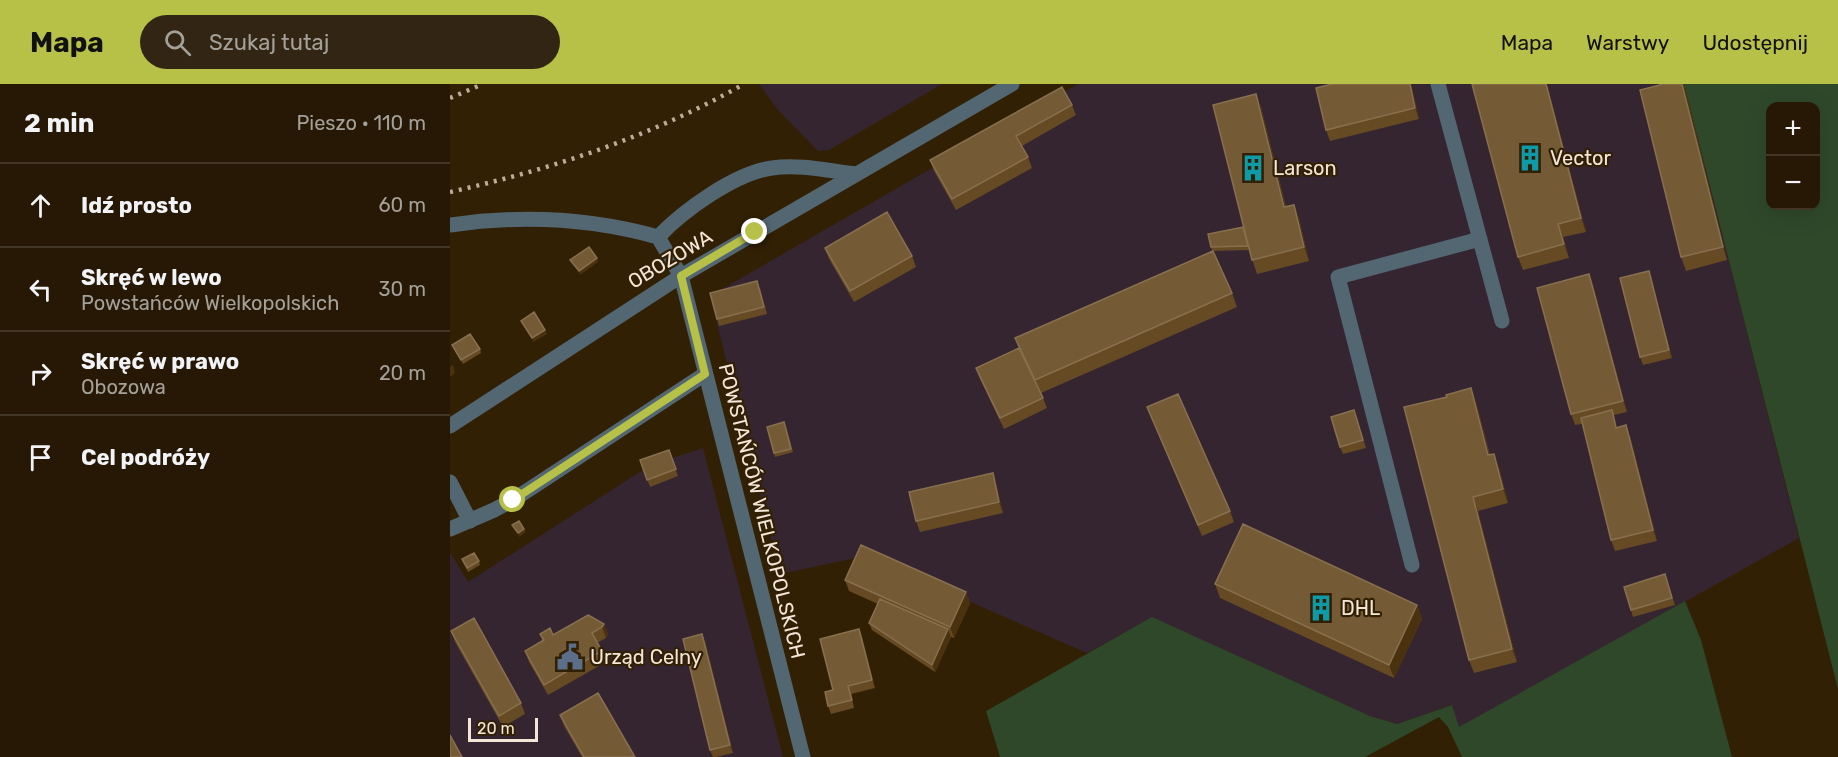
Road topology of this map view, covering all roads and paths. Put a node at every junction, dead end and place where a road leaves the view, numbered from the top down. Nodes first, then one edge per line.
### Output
1 (1012, 84) edge
2 (1438, 84) edge
3 (856, 174) junction
4 (450, 225) edge
5 (658, 237) junction
6 (1480, 239) junction
7 (681, 276) junction
8 (1502, 321) dead end
9 (705, 374) junction
10 (450, 426) edge
11 (450, 482) edge
12 (470, 521) junction
13 (450, 529) edge
14 (1412, 565) dead end
15 (803, 757) edge

1 - 3 street, OBOZOWA
2 - 6 street
3 - 5 street
3 - 7 street, OBOZOWA
4 - 5 street
5 - 7 street, POWSTAŃCÓW WIELKOPOLSKICH
6 - 8 street
6 - 14 street
7 - 9 street, POWSTAŃCÓW WIELKOPOLSKICH
7 - 10 street, OBOZOWA
9 - 12 street
9 - 15 street, POWSTAŃCÓW WIELKOPOLSKICH
11 - 12 street
12 - 13 street

